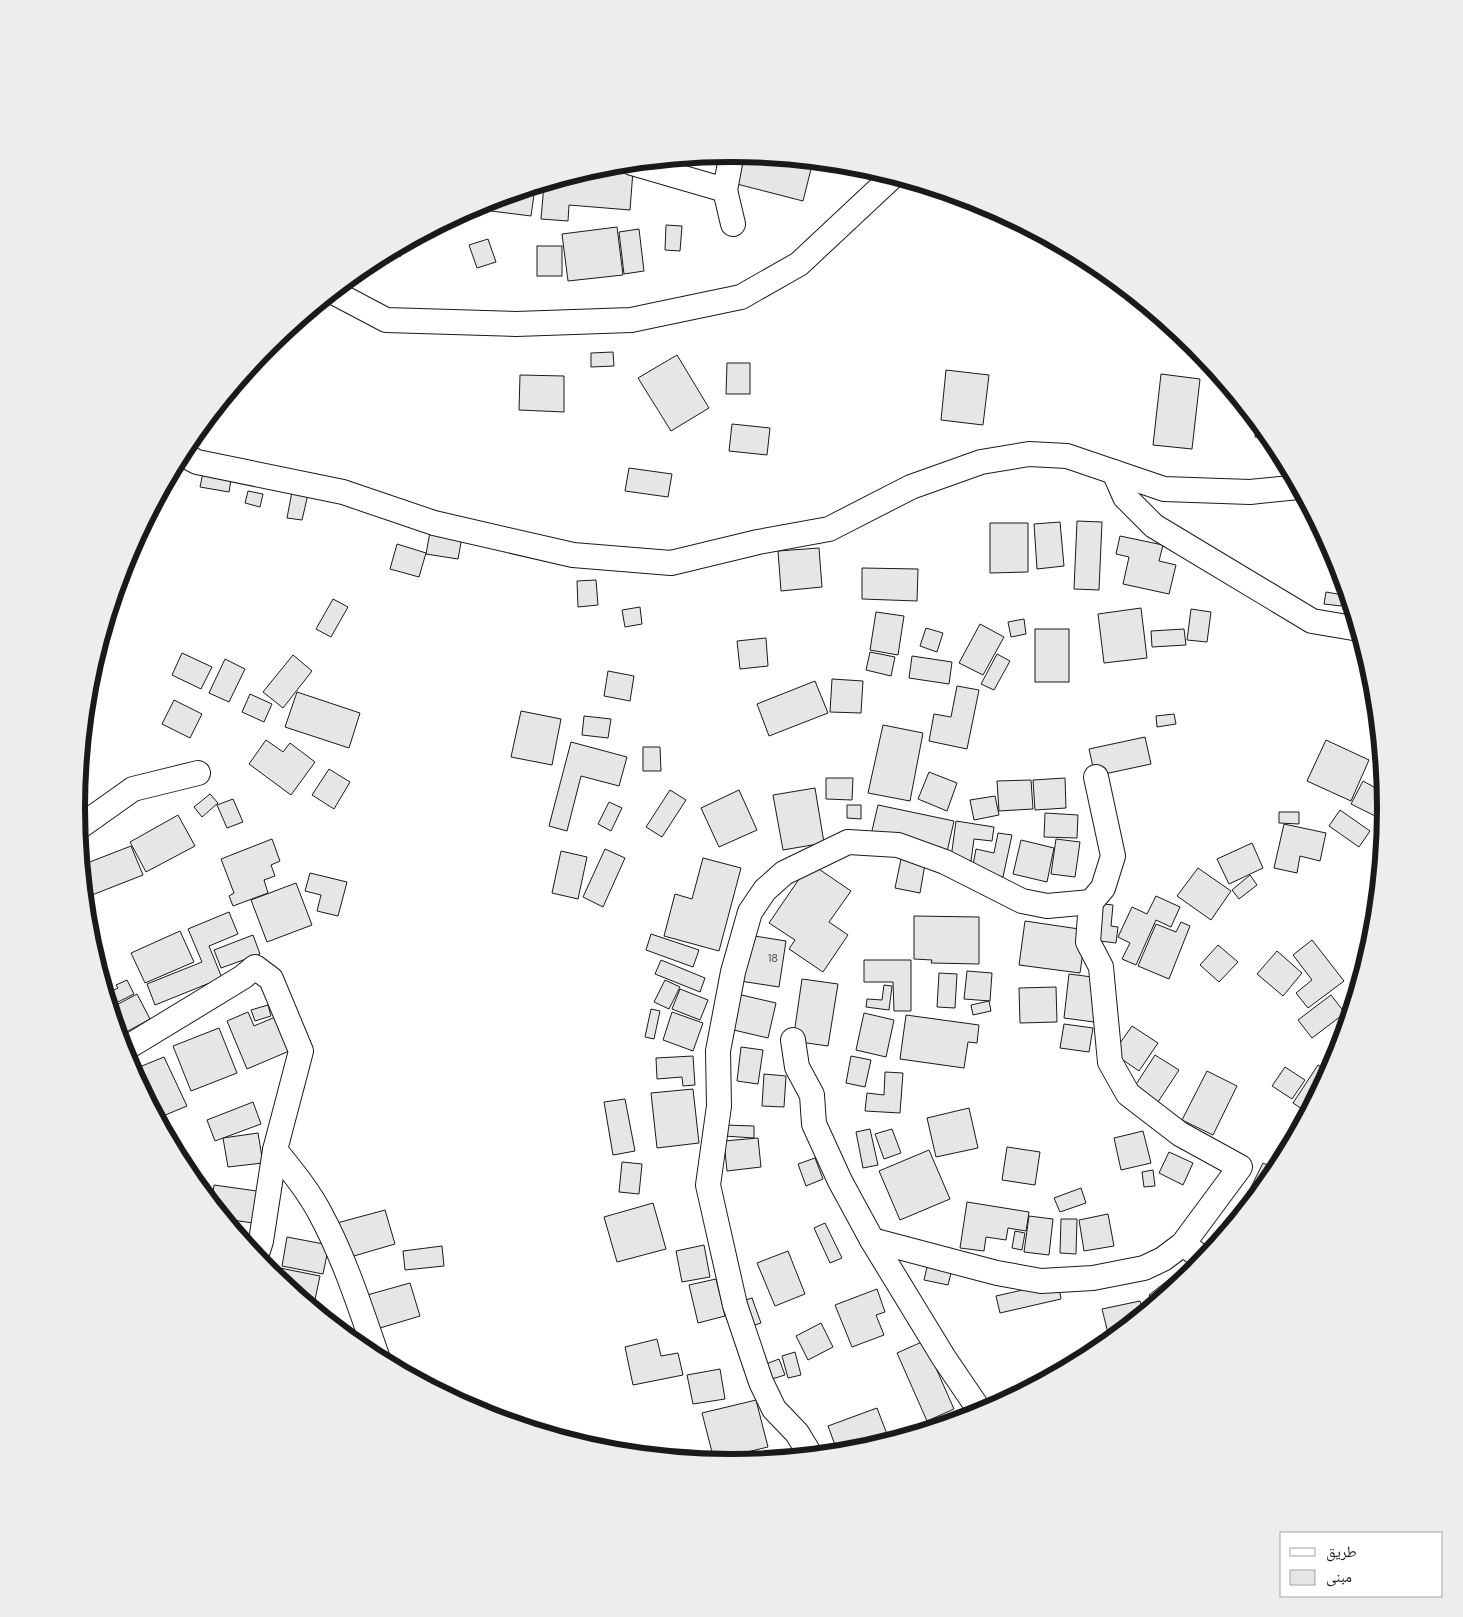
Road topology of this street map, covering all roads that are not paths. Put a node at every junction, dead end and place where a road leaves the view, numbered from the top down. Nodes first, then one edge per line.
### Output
1 (730, 162) edge
2 (649, 168) edge
3 (887, 181) edge
4 (725, 190) junction
5 (733, 224) dead end
6 (339, 295) edge
7 (189, 458) edge
8 (1114, 472) junction
9 (1292, 488) edge
10 (1352, 628) edge
11 (198, 773) dead end
12 (1096, 777) dead end
13 (85, 823) edge
14 (1091, 902) junction
15 (793, 1040) dead end
16 (130, 1046) edge
17 (276, 1150) junction
18 (872, 1240) junction
19 (1183, 1244) junction
20 (258, 1249) edge
21 (1199, 1256) edge
22 (374, 1347) edge
23 (977, 1407) edge
24 (807, 1450) edge

1 - 4 street
2 - 4 street
3 - 6 street
4 - 5 street
7 - 8 street
8 - 9 street
8 - 10 street
11 - 13 street
12 - 14 street
14 - 19 street
14 - 24 street
15 - 18 street
16 - 17 street
17 - 20 street
17 - 22 street
18 - 19 street
18 - 23 street
19 - 21 street

